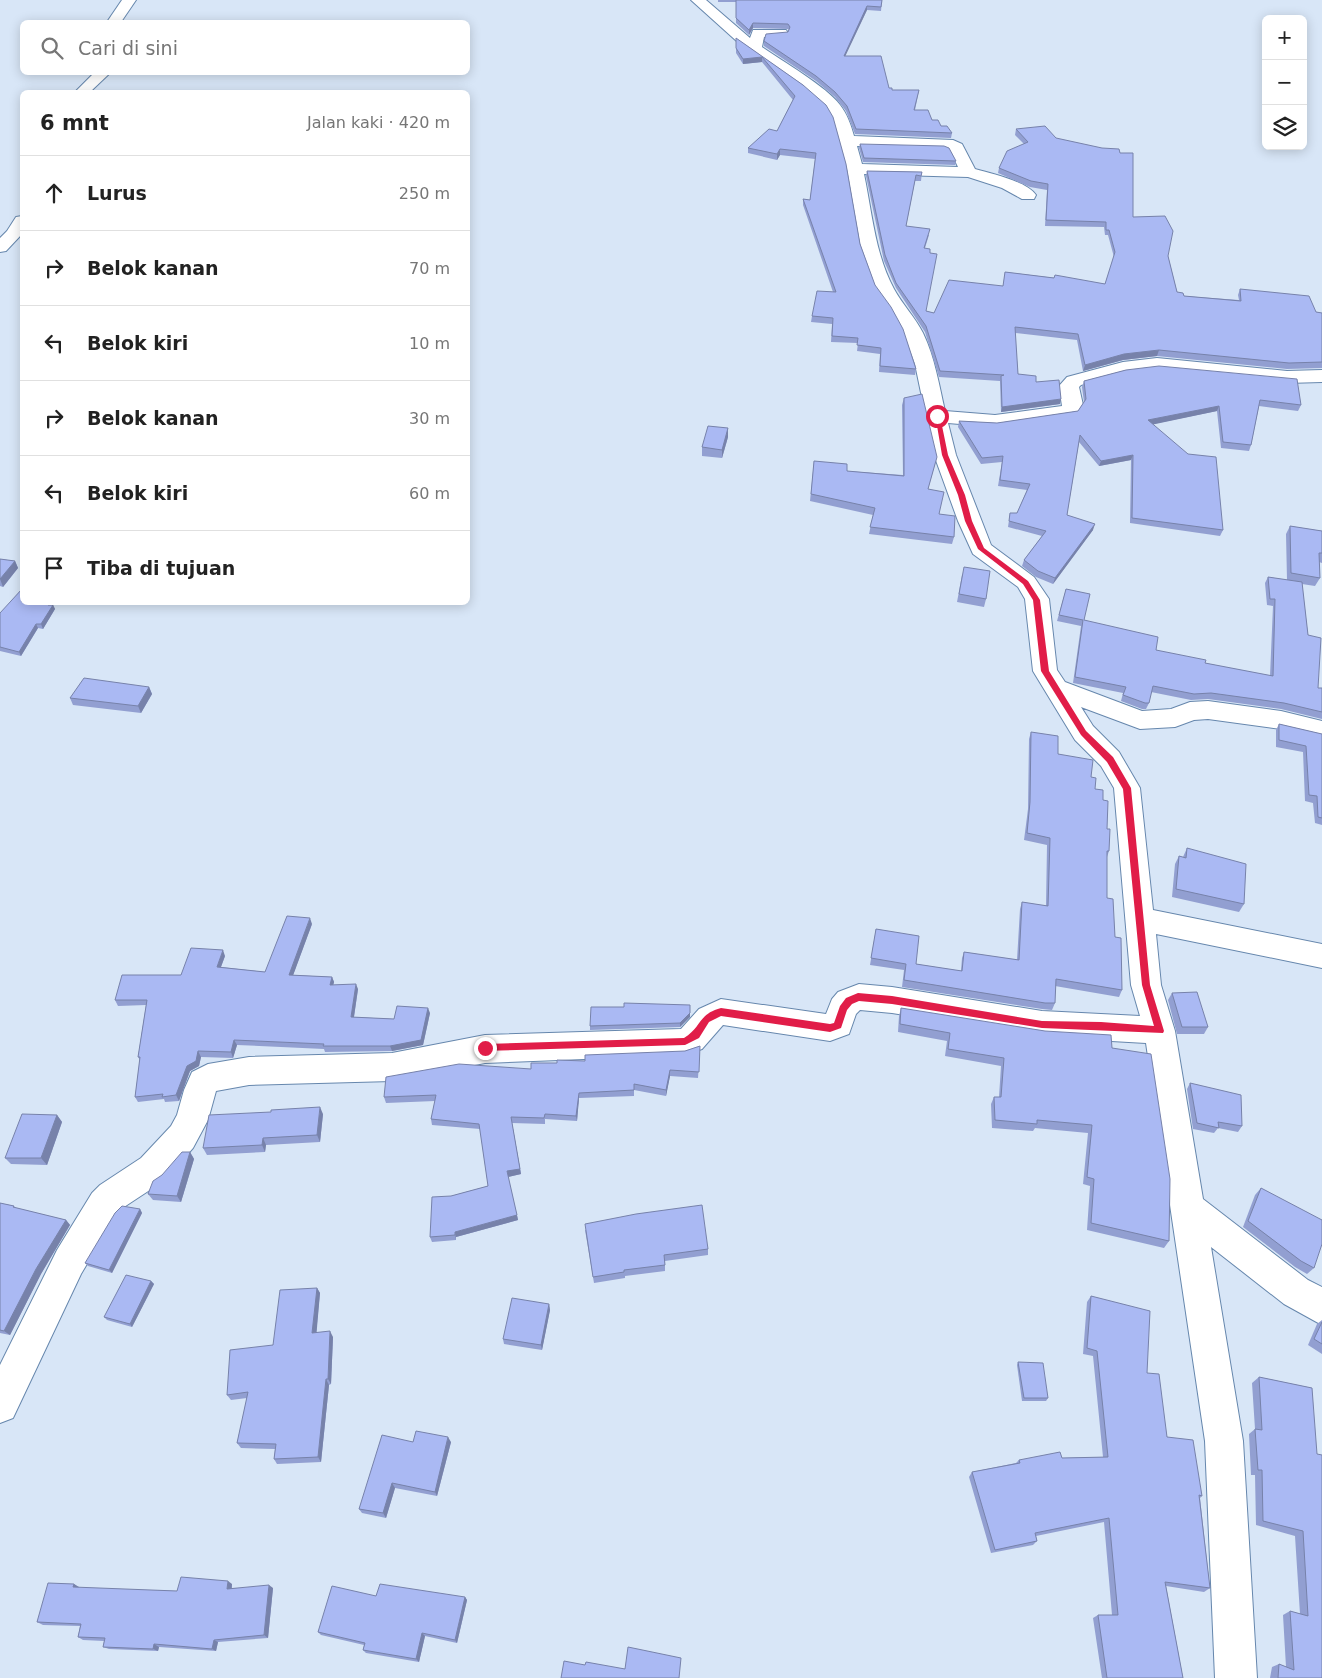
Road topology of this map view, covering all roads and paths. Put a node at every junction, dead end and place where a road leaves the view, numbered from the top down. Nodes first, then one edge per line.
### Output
1 (129, 0) edge
2 (698, 0) edge
3 (115, 20) edge
4 (782, 33) edge
5 (755, 48) junction
6 (101, 75) edge
7 (84, 90) edge
8 (846, 141) junction
9 (854, 169) junction
10 (969, 172) junction
11 (1028, 195) dead end
12 (20, 224) edge
13 (0, 246) edge
14 (1322, 376) edge
15 (937, 416) junction
16 (1056, 688) junction
17 (1322, 730) edge
18 (1140, 919) junction
19 (1322, 956) edge
20 (1160, 1031) junction
21 (1187, 1207) junction
22 (1322, 1307) edge
23 (0, 1405) edge
24 (1236, 1678) edge

1 - 3 street
2 - 5 street
4 - 5 street
5 - 8 street
6 - 7 street
8 - 9 street
8 - 10 street
9 - 10 street
9 - 15 street
10 - 11 street
12 - 13 street
14 - 15 street
15 - 16 street
16 - 17 street
16 - 18 street
18 - 19 street
18 - 20 street
20 - 21 street
20 - 23 street
21 - 22 street
21 - 24 street

